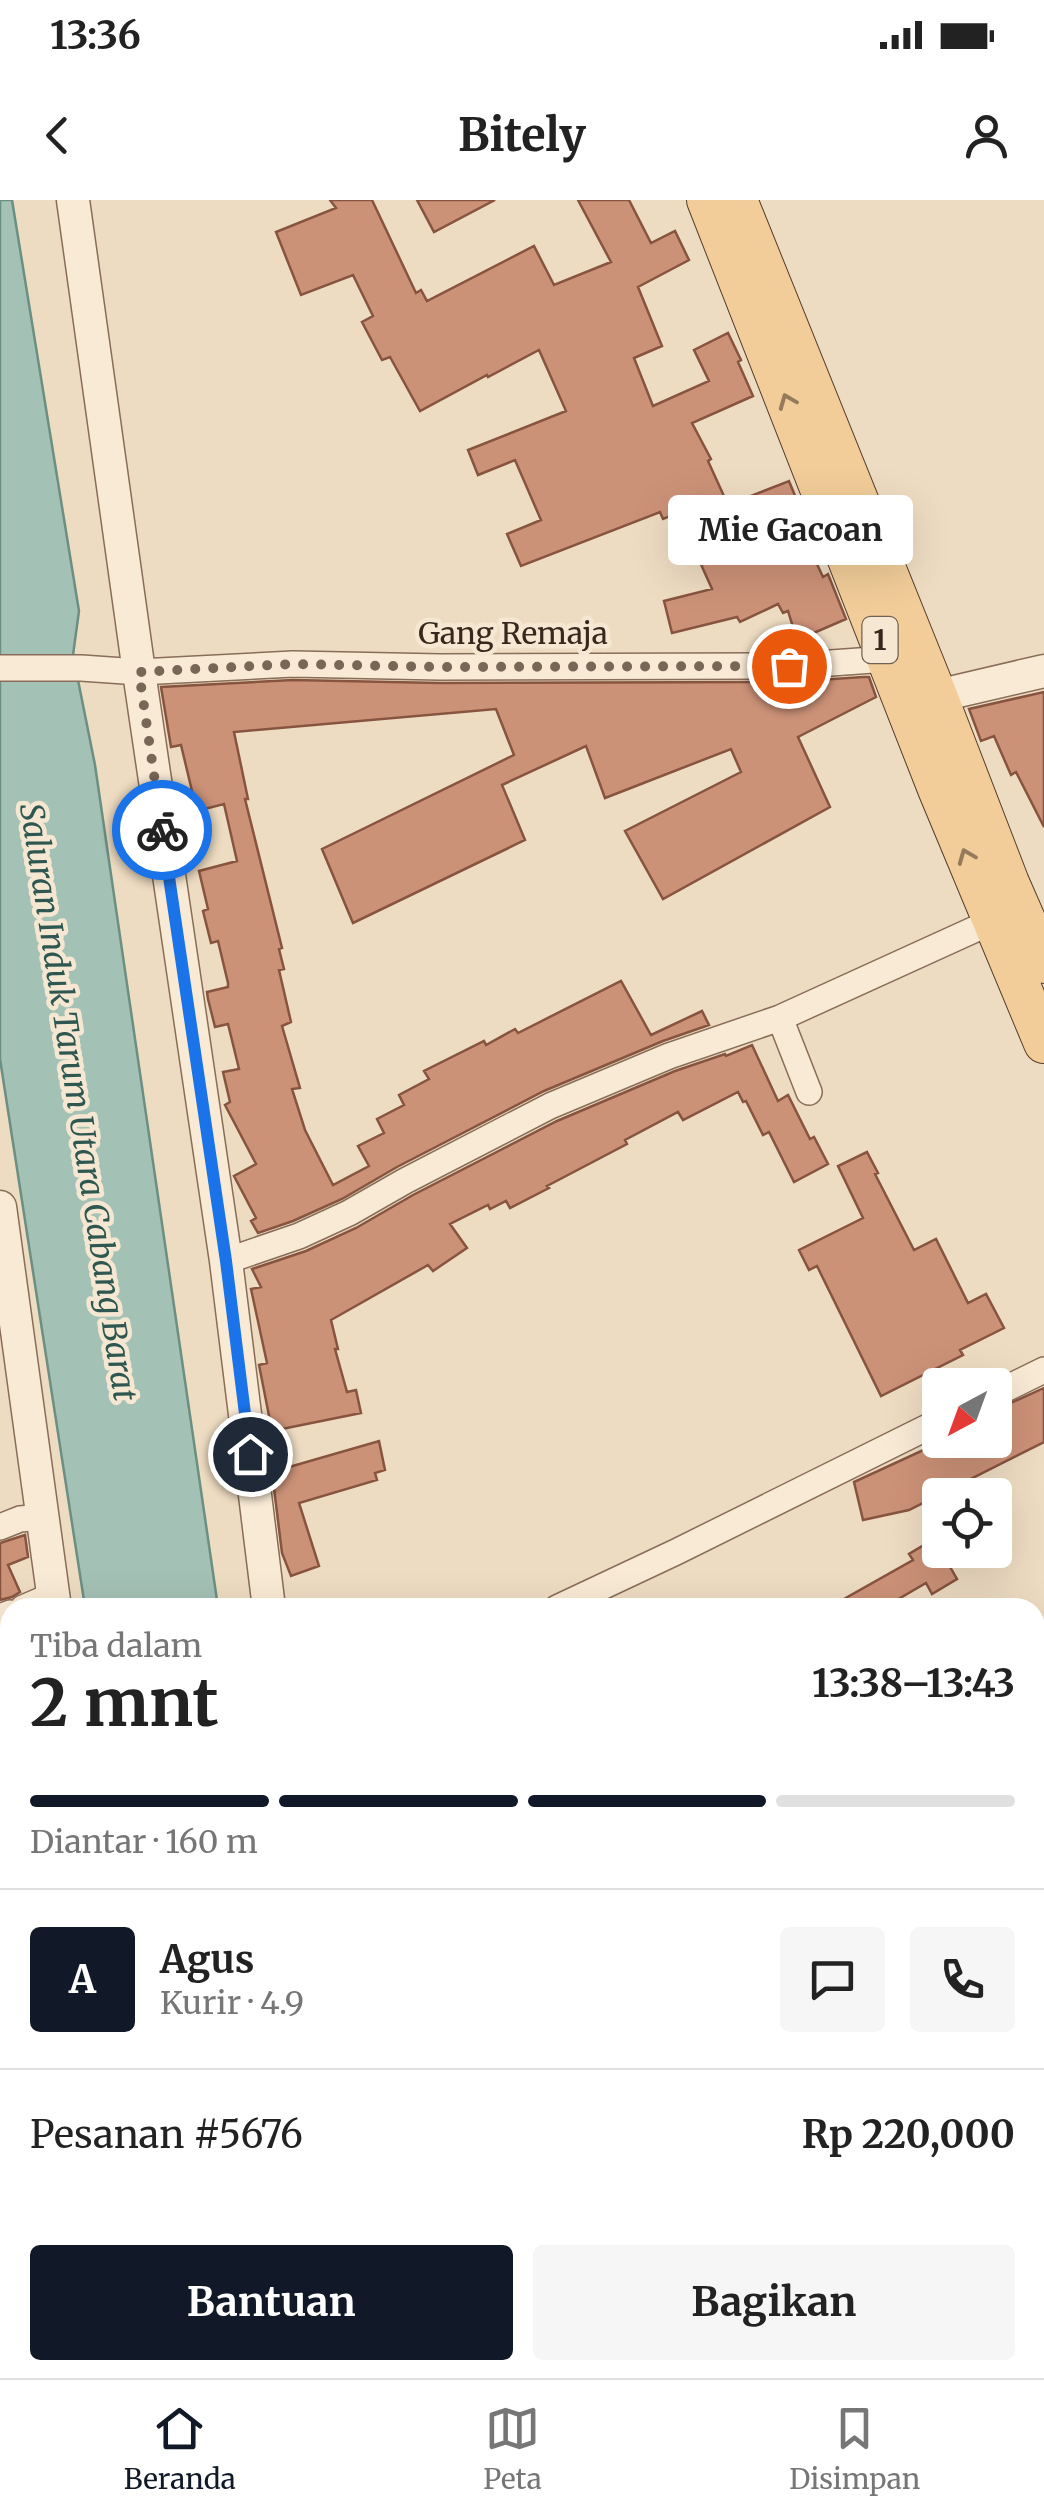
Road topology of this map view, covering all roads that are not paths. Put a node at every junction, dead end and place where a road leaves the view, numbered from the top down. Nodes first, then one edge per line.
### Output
1 (73, 200) edge
2 (707, 200) edge
3 (737, 200) edge
4 (887, 659) junction
5 (0, 668) edge
6 (1044, 670) edge
7 (139, 672) junction
8 (937, 696) junction
9 (993, 921) junction
10 (1044, 963) edge
11 (780, 1018) junction
12 (1044, 1043) edge
13 (809, 1092) dead end
14 (0, 1207) edge
15 (226, 1261) junction
16 (1044, 1370) edge
17 (1012, 1386) edge
18 (922, 1430) edge
19 (43, 1517) junction
20 (0, 1527) edge
21 (43, 1598) edge
22 (269, 1598) edge
23 (578, 1598) edge

1 - 7 street
4 -> 2 main road, 1
3 - 8 main road, 1
4 - 7 street, Gang Remaja
9 -> 4 main road, 1
5 - 7 street, Gang Remaja
6 - 8 street
7 - 15 street
8 - 10 main road, 1
9 - 11 street
9 - 12 main road, 1
11 - 13 street
11 - 15 street
14 - 19 street
15 - 22 street
16 - 17 street
18 - 23 street
19 - 20 street
19 - 21 street

